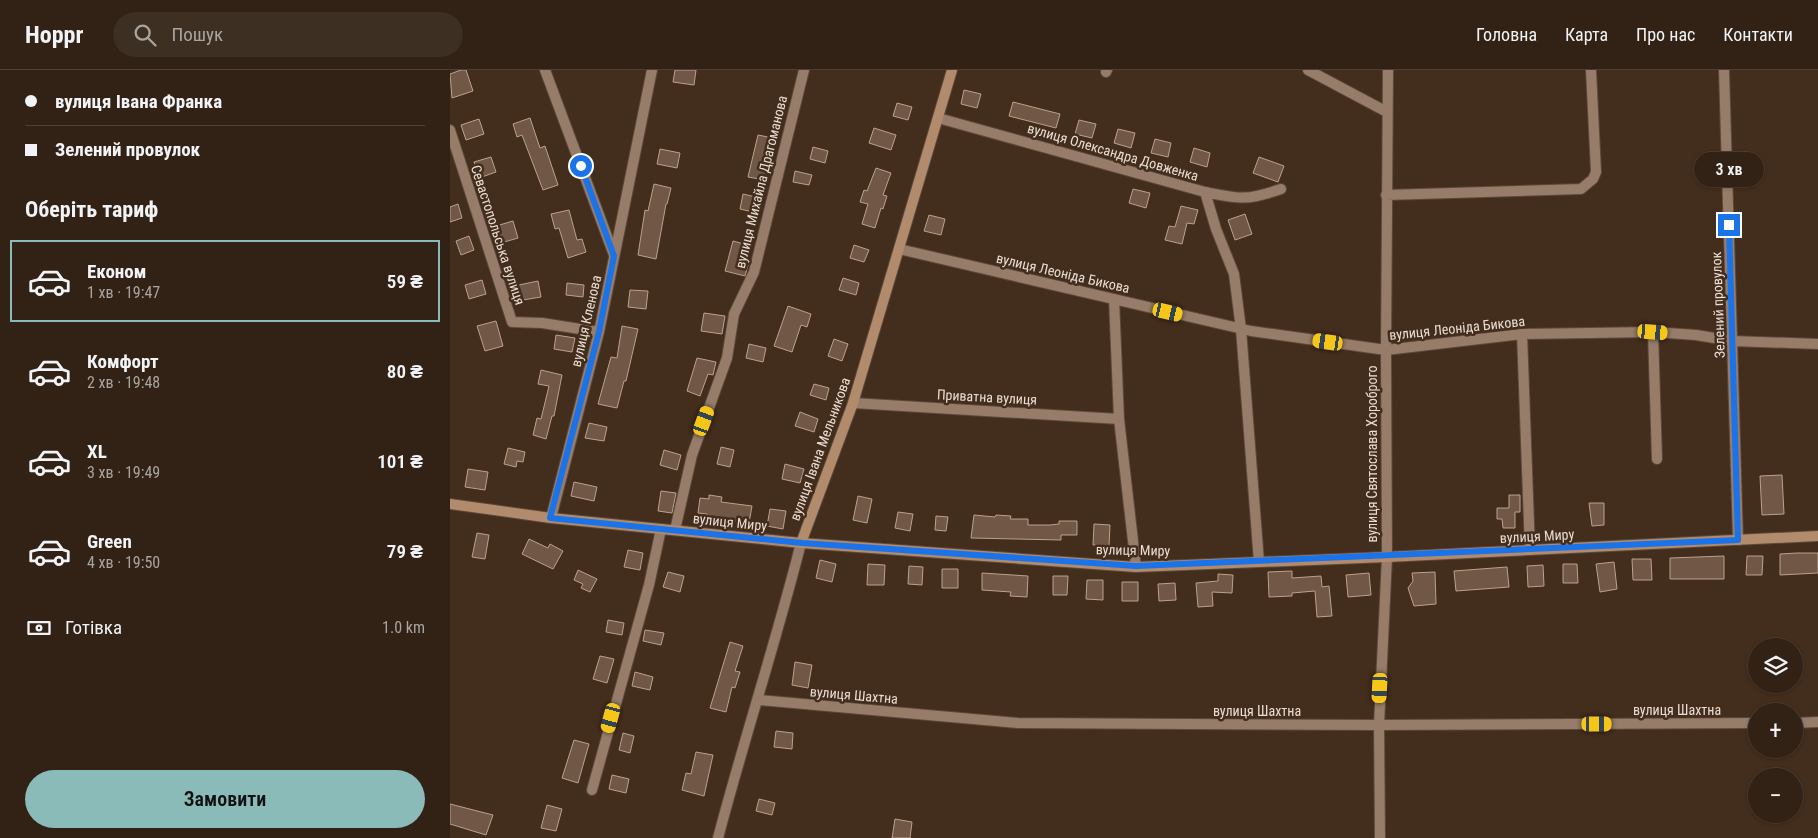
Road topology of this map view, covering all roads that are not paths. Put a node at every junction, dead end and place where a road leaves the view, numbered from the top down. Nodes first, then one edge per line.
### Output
1 (546, 70) edge
2 (652, 70) edge
3 (804, 70) edge
4 (952, 70) edge
5 (1308, 70) edge
6 (1388, 70) edge
7 (1591, 70) edge
8 (1724, 70) edge
9 (1387, 112) junction
10 (938, 118) junction
11 (450, 130) edge
12 (1281, 190) dead end
13 (1205, 192) junction
14 (1386, 196) junction
15 (899, 250) junction
16 (614, 256) junction
17 (1114, 299) junction
18 (1241, 329) junction
19 (599, 332) junction
20 (1653, 332) junction
21 (1522, 334) junction
22 (1733, 341) junction
23 (1818, 344) edge
24 (1386, 350) junction
25 (853, 403) junction
26 (1119, 419) junction
27 (1657, 459) dead end
28 (450, 504) edge
29 (550, 518) junction
30 (661, 529) junction
31 (675, 530) junction
32 (1818, 536) edge
33 (1738, 540) junction
34 (802, 543) junction
35 (1530, 550) junction
36 (1387, 557) junction
37 (1259, 562) junction
38 (1136, 566) junction
39 (758, 700) junction
40 (1803, 722) edge
41 (1818, 722) edge
42 (1748, 723) edge
43 (1379, 725) junction
44 (592, 790) dead end
45 (718, 838) edge
46 (1380, 838) edge

1 - 16 street
2 - 16 street, вулиця Кленова
3 - 31 street, вулиця Михайла Драгоманова
4 - 10 street, вулиця Івана Мельникова
5 - 9 street
6 - 9 street, вулиця Святослава Хороброго
7 - 14 street
8 - 22 street, Зелений провулок
9 - 14 street, вулиця Святослава Хороброго
10 - 13 street, вулиця Олександра Довженка
10 - 15 street, вулиця Івана Мельникова
11 - 19 street, Севастопольська вулиця
12 - 13 street, вулиця Олександра Довженка
13 - 18 street
14 - 24 street, вулиця Святослава Хороброго
15 - 17 street, вулиця Леоніда Бикова
15 - 25 street, вулиця Івана Мельникова
16 - 19 street, вулиця Кленова
17 - 18 street, вулиця Леоніда Бикова
17 - 26 street
18 - 24 street, вулиця Леоніда Бикова
18 - 37 street
19 - 29 street, вулиця Кленова
20 - 21 street, вулиця Леоніда Бикова
20 - 22 street, вулиця Леоніда Бикова
20 - 27 street
21 - 24 street, вулиця Леоніда Бикова
21 - 35 street
22 - 23 street, вулиця Леоніда Бикова
22 - 33 street, Зелений провулок
24 - 36 street, вулиця Святослава Хороброго
25 - 26 street, Приватна вулиця
25 - 34 street, вулиця Івана Мельникова
26 - 38 street
28 - 29 street, вулиця Миру
29 - 30 street, вулиця Миру
30 - 31 street, вулиця Миру
30 - 44 street
31 - 34 street, вулиця Миру
32 - 33 street, вулиця Миру
33 - 35 street, вулиця Миру
34 - 38 street, вулиця Миру
34 - 39 street, вулиця Івана Мельникова
35 - 36 street, вулиця Миру
36 - 37 street, вулиця Миру
36 - 43 street, вулиця Святослава Хороброго
37 - 38 street, вулиця Миру
39 - 43 street, вулиця Шахтна
39 - 45 street, вулиця Івана Мельникова
40 - 41 street
42 - 43 street, вулиця Шахтна
43 - 46 street, вулиця Святослава Хороброго

